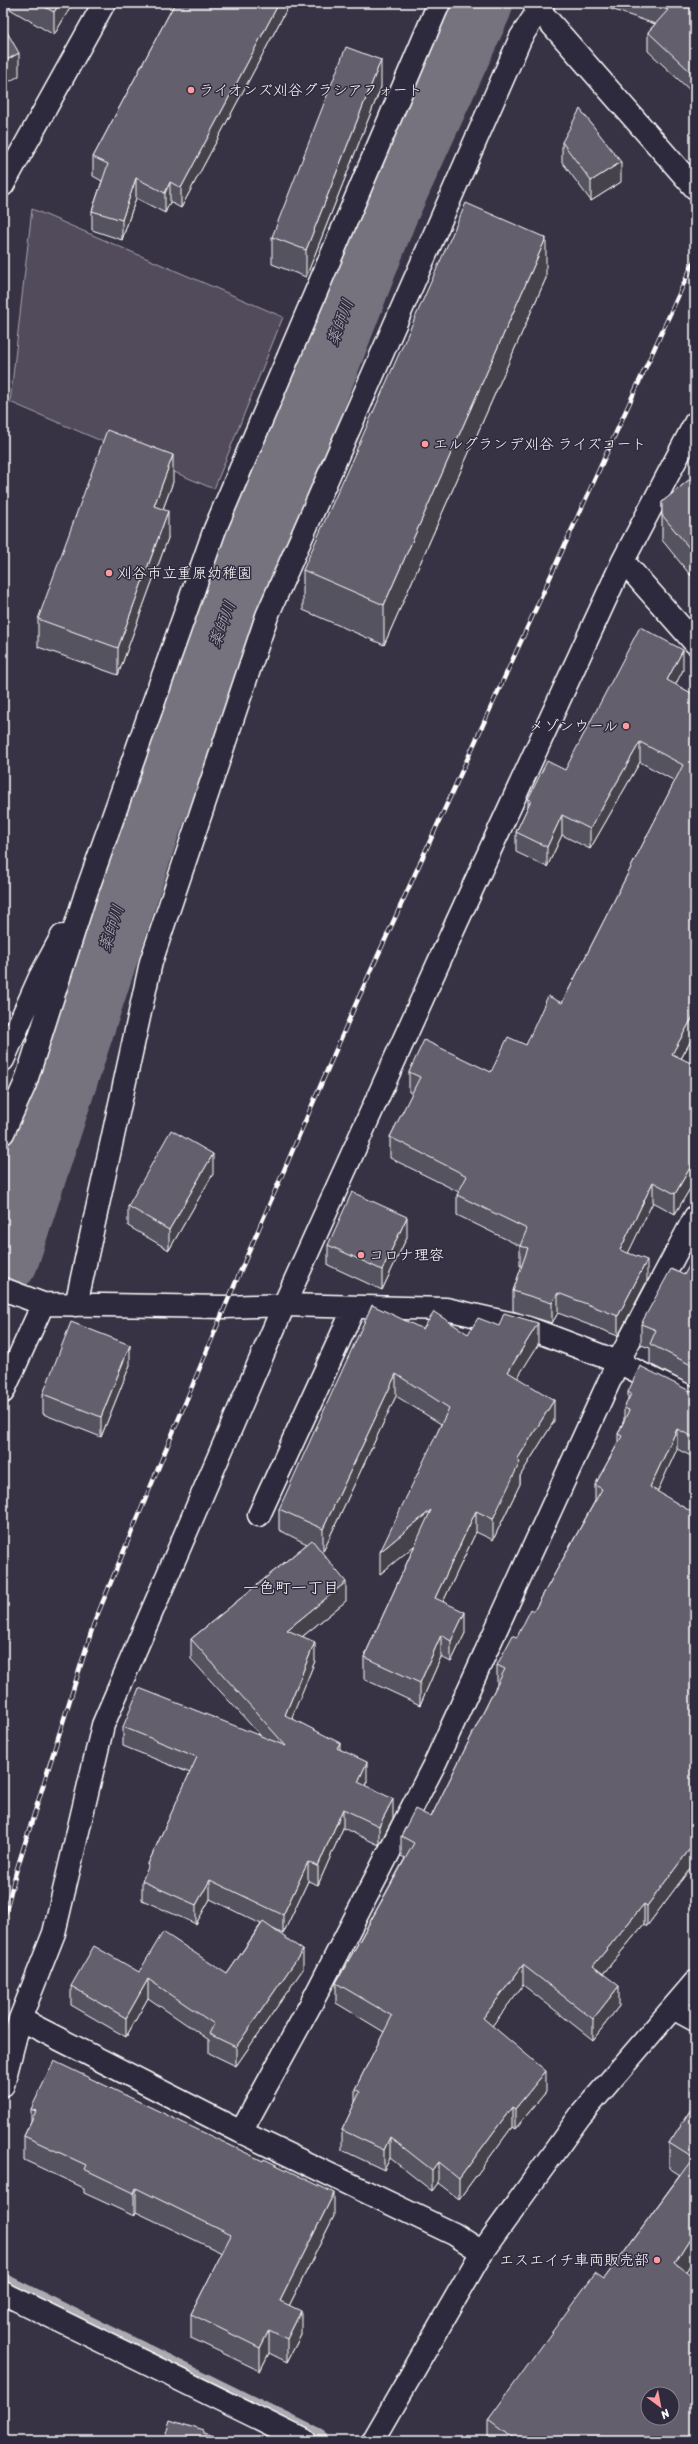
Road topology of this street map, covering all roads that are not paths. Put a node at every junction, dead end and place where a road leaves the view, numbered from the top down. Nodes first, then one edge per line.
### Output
1 (104, 3) edge
2 (439, 3) edge
3 (538, 6) edge
4 (3, 186) edge
5 (695, 188) edge
6 (695, 424) edge
7 (623, 561) junction
8 (695, 643) edge
9 (85, 896) junction
10 (3, 1060) edge
11 (3, 1133) edge
12 (695, 1217) edge
13 (3, 1289) edge
14 (43, 1304) junction
15 (76, 1305) junction
16 (284, 1305) junction
17 (354, 1308) junction
18 (618, 1362) junction
19 (3, 1392) edge
20 (695, 1400) edge
21 (259, 1515) dead end
22 (695, 1982) edge
23 (673, 2008) junction
24 (20, 2019) junction
25 (695, 2020) edge
26 (3, 2085) edge
27 (241, 2132) junction
28 (482, 2252) junction
29 (3, 2293) edge
30 (305, 2441) edge
31 (373, 2441) edge

1 - 4 street
2 - 9 street
3 - 5 street
3 - 15 street
6 - 7 street
7 - 8 street
7 - 16 street
9 - 10 street
9 - 11 street
12 - 18 street
13 - 14 street
14 - 15 street
14 - 19 street
15 - 16 street
16 - 17 street
16 - 24 street
17 - 18 street
17 - 21 street
18 - 20 street
18 - 27 street
22 - 23 street
23 - 25 street
23 - 28 street
24 - 26 street
24 - 27 street
27 - 28 street
28 - 31 street
29 - 30 street

